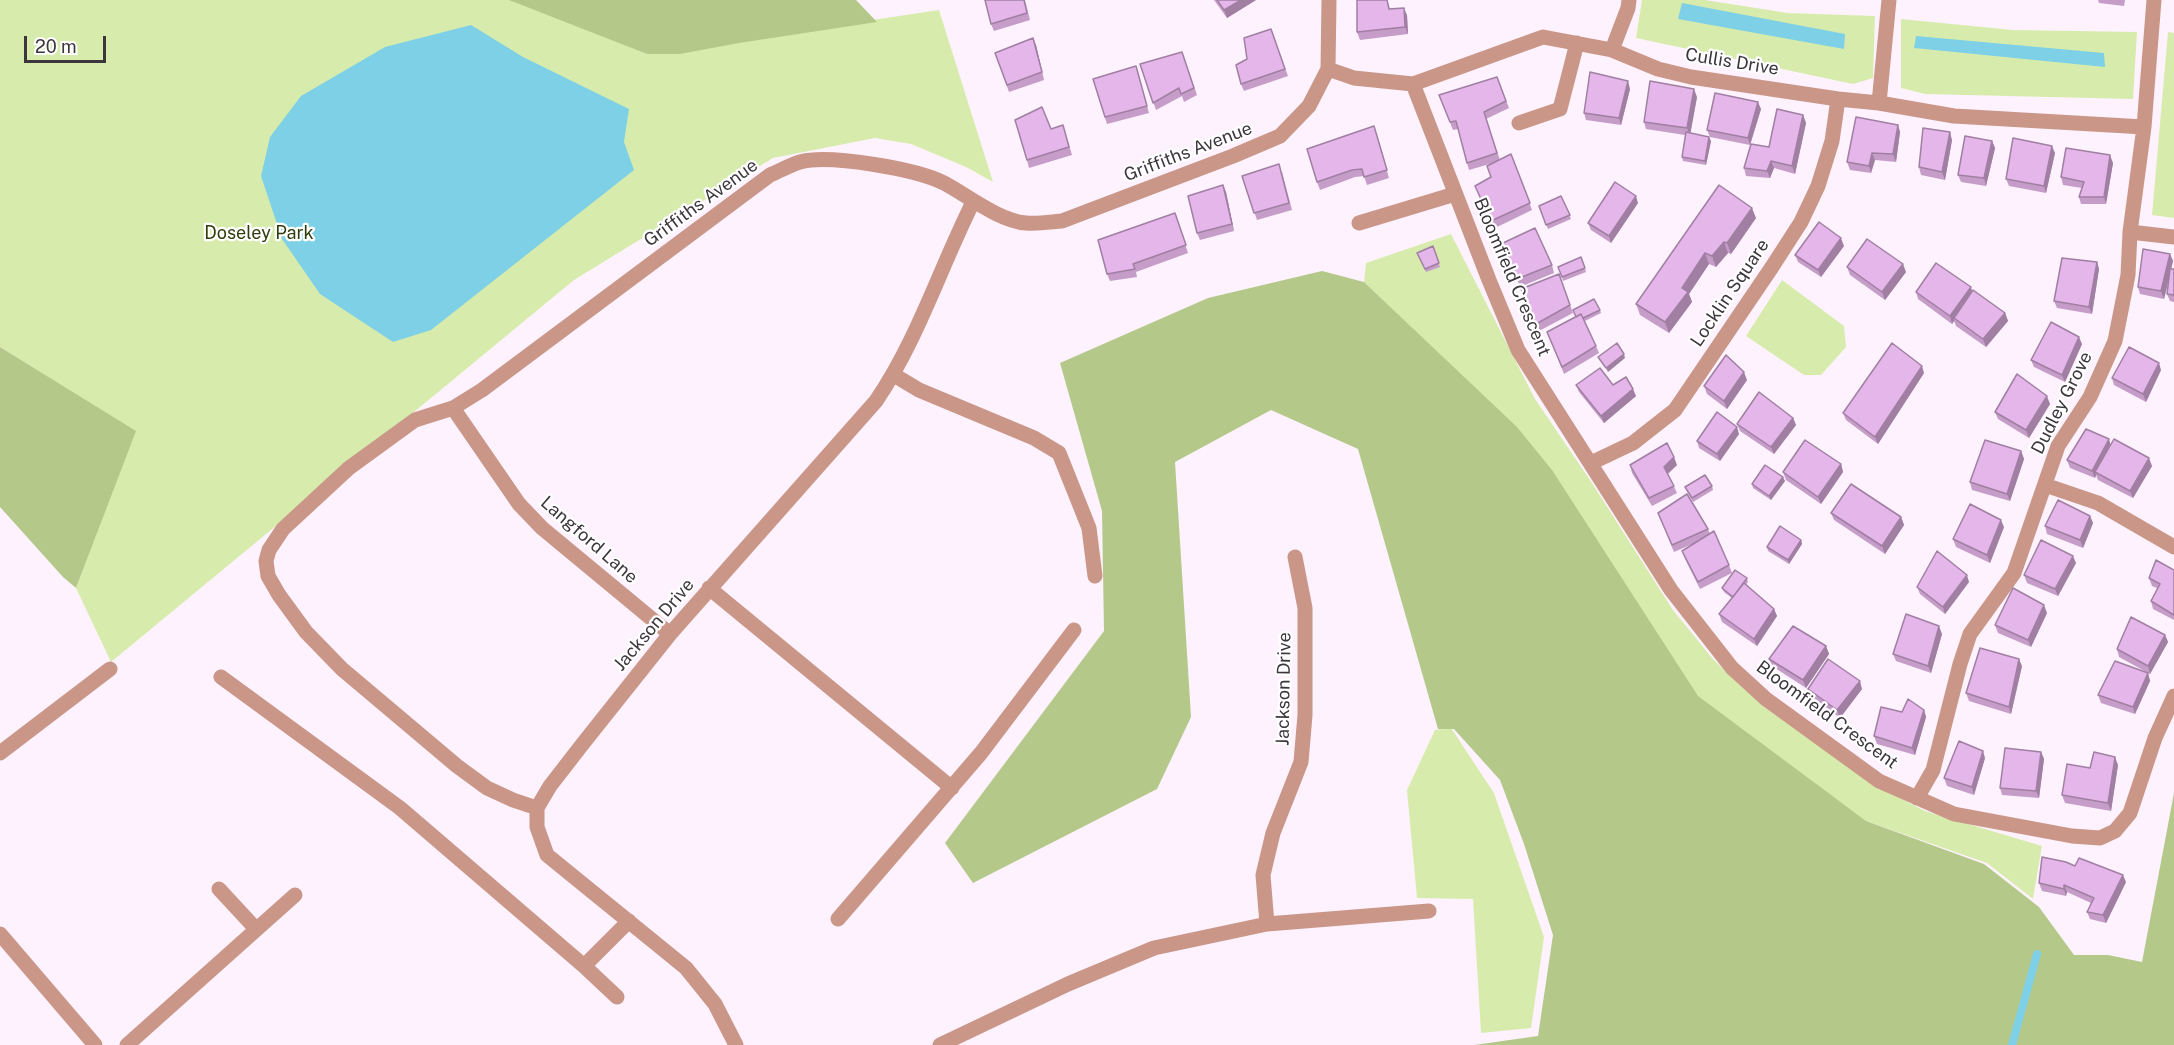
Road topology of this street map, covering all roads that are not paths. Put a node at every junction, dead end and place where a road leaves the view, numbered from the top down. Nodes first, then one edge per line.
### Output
1 (1329, 0) edge
2 (1629, 0) edge
3 (1889, 0) edge
4 (2154, 0) edge
5 (1577, 43) junction
6 (1612, 50) junction
7 (1328, 69) junction
8 (1413, 84) junction
9 (1838, 99) junction
10 (1879, 103) junction
11 (1519, 123) dead end
12 (2144, 127) junction
13 (1455, 194) junction
14 (973, 202) junction
15 (1359, 223) dead end
16 (2130, 232) junction
17 (2174, 237) edge
18 (894, 375) junction
19 (453, 408) junction
20 (1591, 463) junction
21 (2045, 484) junction
22 (2174, 547) edge
23 (1294, 557) dead end
24 (1095, 576) dead end
25 (709, 588) junction
26 (1074, 630) dead end
27 (670, 634) junction
28 (110, 669) dead end
29 (221, 677) dead end
30 (2174, 696) edge
31 (0, 753) edge
32 (952, 788) junction
33 (1917, 798) junction
34 (537, 808) junction
35 (219, 889) dead end
36 (295, 895) dead end
37 (1430, 911) dead end
38 (838, 919) dead end
39 (629, 921) junction
40 (1267, 924) junction
41 (256, 929) junction
42 (0, 934) edge
43 (584, 966) junction
44 (617, 998) dead end
45 (95, 1045) edge
46 (127, 1045) edge
47 (736, 1045) edge
48 (940, 1045) edge

1 - 7 street, Griffiths Avenue
2 - 6 street
3 - 10 street
4 - 12 street, Dudley Grove
5 - 6 street, Cullis Drive
5 - 8 street, Cullis Drive
5 - 11 street
6 - 9 street, Cullis Drive
7 - 8 street, Cullis Drive
7 - 14 street, Griffiths Avenue
8 - 13 street, Bloomfield Crescent
9 - 10 street, Cullis Drive
9 - 20 street, Locklin Square
10 - 12 street, Cullis Drive
12 - 16 street, Dudley Grove
13 - 15 street, Bloomfield Crescent
13 - 20 street, Bloomfield Crescent
14 - 18 street, Jackson Drive
14 - 19 street, Griffiths Avenue
16 - 17 street
16 - 21 street, Dudley Grove
18 - 24 street
18 - 25 street, Jackson Drive
19 - 27 street, Langford Lane
19 - 34 street, Griffiths Avenue
20 - 33 street, Bloomfield Crescent
21 - 22 street
21 - 33 street, Dudley Grove
23 - 40 street, Jackson Drive
25 - 27 street, Jackson Drive
25 - 32 street
26 - 32 street
27 - 34 street, Jackson Drive
28 - 31 street
29 - 43 street
30 - 33 street, Bloomfield Crescent
32 - 38 street
34 - 39 street
35 - 41 street
36 - 41 street
37 - 40 street
39 - 43 street
39 - 47 street
40 - 48 street
41 - 46 street
42 - 45 street
43 - 44 street

